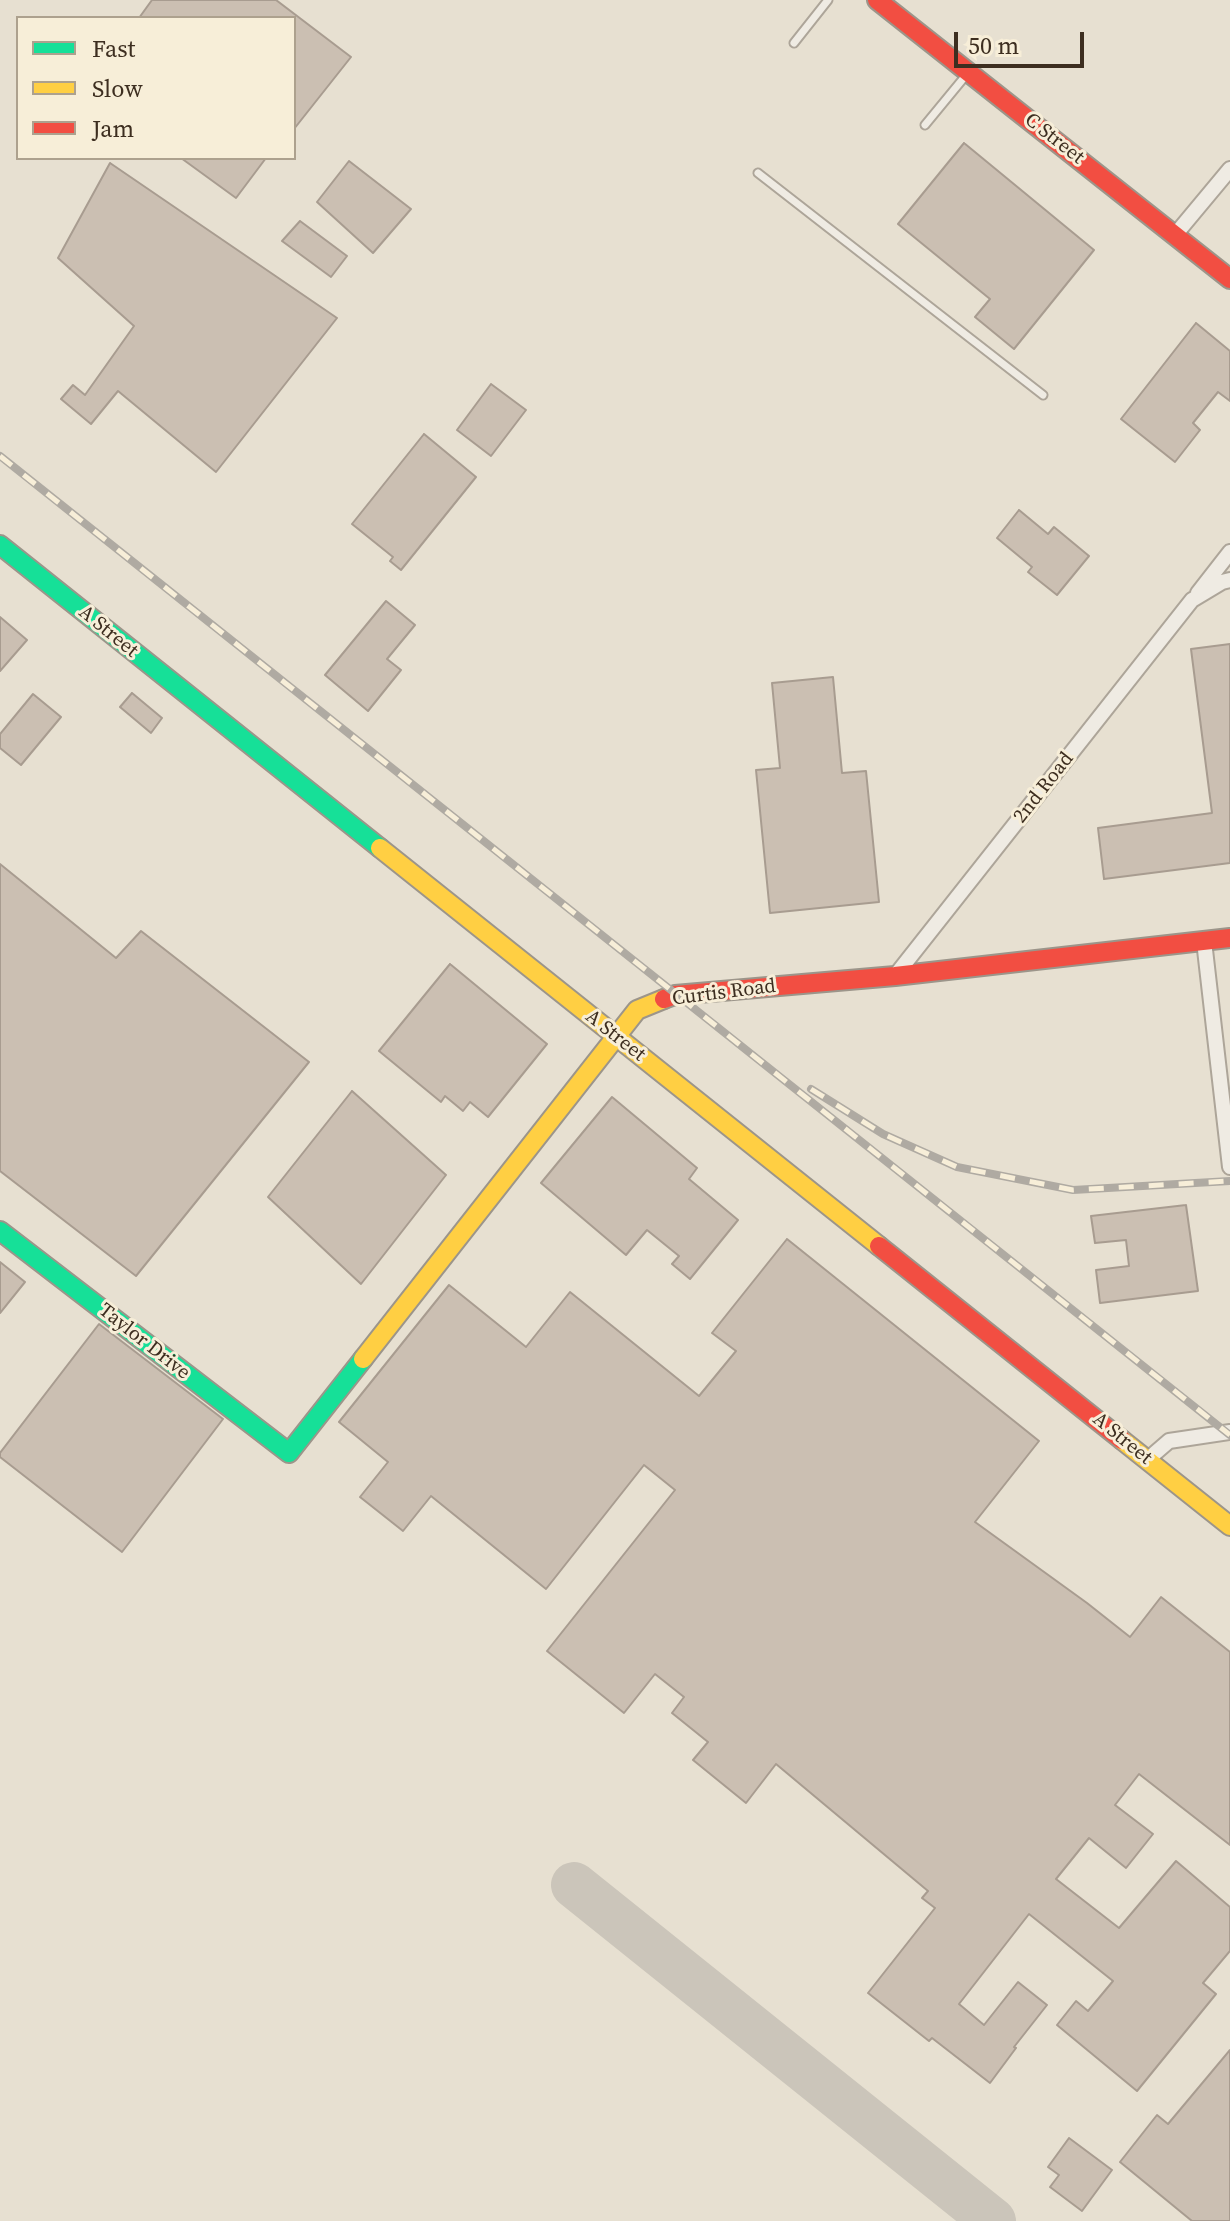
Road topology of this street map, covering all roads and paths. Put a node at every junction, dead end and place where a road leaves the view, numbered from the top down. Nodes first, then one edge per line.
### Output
1 (828, 0) edge
2 (877, 0) edge
3 (794, 43) dead end
4 (968, 72) junction
5 (925, 125) dead end
6 (1230, 169) edge
7 (758, 173) dead end
8 (1175, 235) junction
9 (1230, 279) edge
10 (1043, 395) dead end
11 (0, 545) edge
12 (1230, 552) edge
13 (1230, 580) edge
14 (1192, 600) junction
15 (1230, 938) edge
16 (1204, 941) junction
17 (895, 976) junction
18 (616, 1037) junction
19 (1230, 1167) edge
20 (0, 1231) edge
21 (1230, 1432) edge
22 (289, 1453) joint
23 (1147, 1460) junction
24 (1230, 1526) edge

1 - 3 lane
2 - 4 street, C Street
4 - 5 lane
4 - 8 street, C Street
6 - 8 street
7 - 10 lane
8 - 9 street, C Street
11 - 18 street, A Street
12 - 14 street, 2nd Road
13 - 14 street, 2nd Road
14 - 17 street, 2nd Road
15 - 16 street, Curtis Road
16 - 17 street, Curtis Road
16 - 19 street
17 - 18 street, Curtis Road
18 - 22 street, Curtis Road
18 - 23 street, A Street
20 - 22 street, Taylor Drive
21 - 23 street
23 - 24 street, A Street

